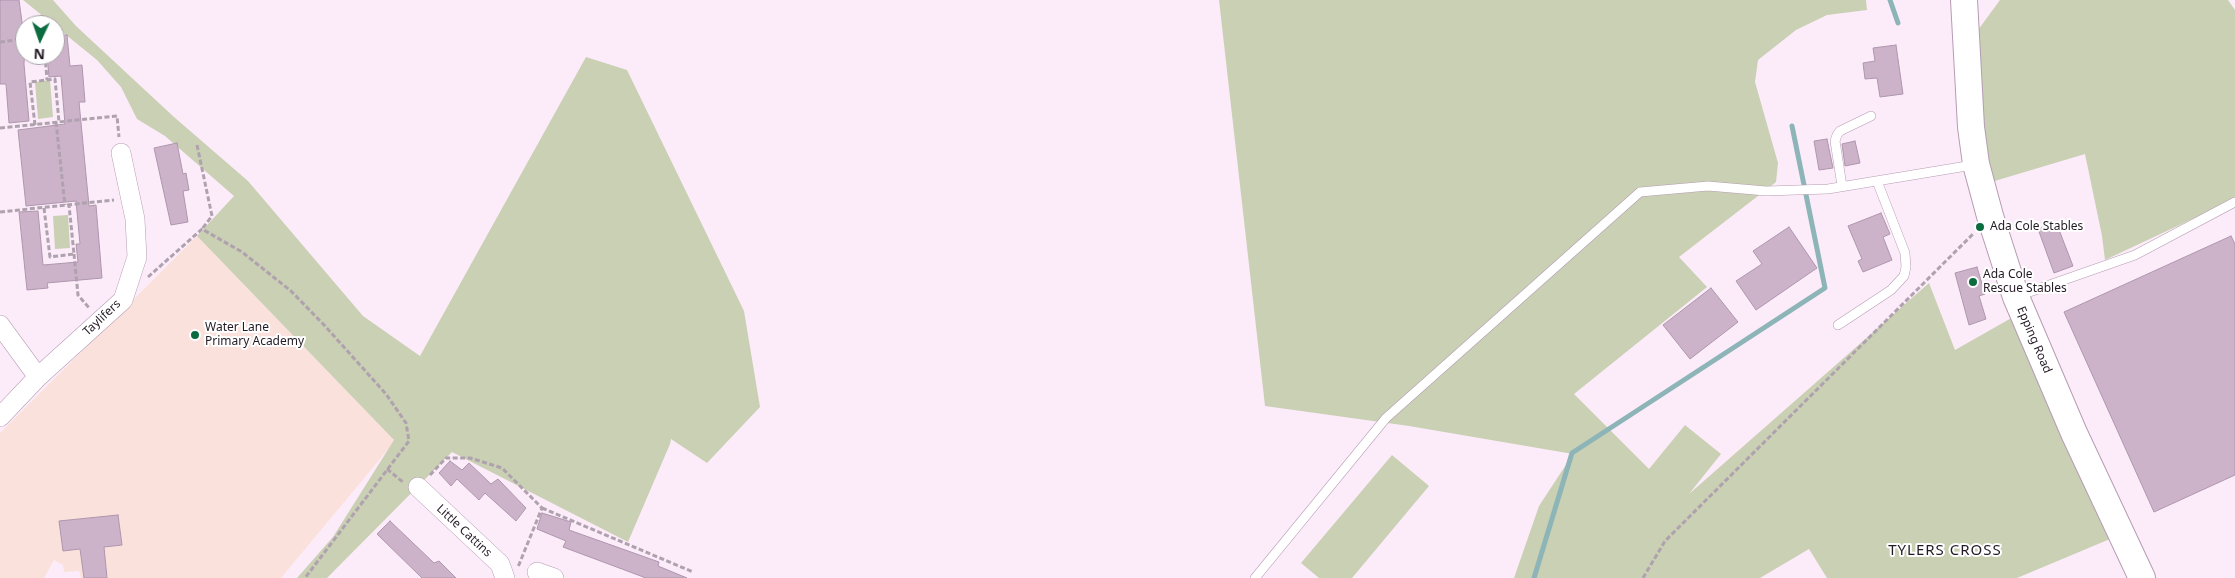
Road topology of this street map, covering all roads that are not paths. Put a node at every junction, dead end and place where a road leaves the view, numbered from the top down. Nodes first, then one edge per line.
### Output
1 (1967, 2) edge
2 (1871, 116) dead end
3 (121, 153) road end
4 (1976, 164) junction
5 (1877, 181) junction
6 (1842, 186) junction
7 (2235, 202) edge
8 (2016, 297) junction
9 (0, 324) edge
10 (1838, 325) dead end
11 (38, 378) junction
12 (0, 417) edge
13 (418, 487) dead end
14 (511, 574) edge
15 (1255, 578) edge
16 (2142, 578) edge

1 - 4 main road, Epping Road
2 - 6 lane
3 - 11 street, Taylifers
4 - 5 lane
4 - 8 main road, Epping Road
5 - 6 lane
5 - 10 lane
6 - 15 lane
7 - 8 lane
8 - 16 main road, Epping Road
9 - 11 street
11 - 12 street, Taylifers
13 - 14 street, Little Cattins

